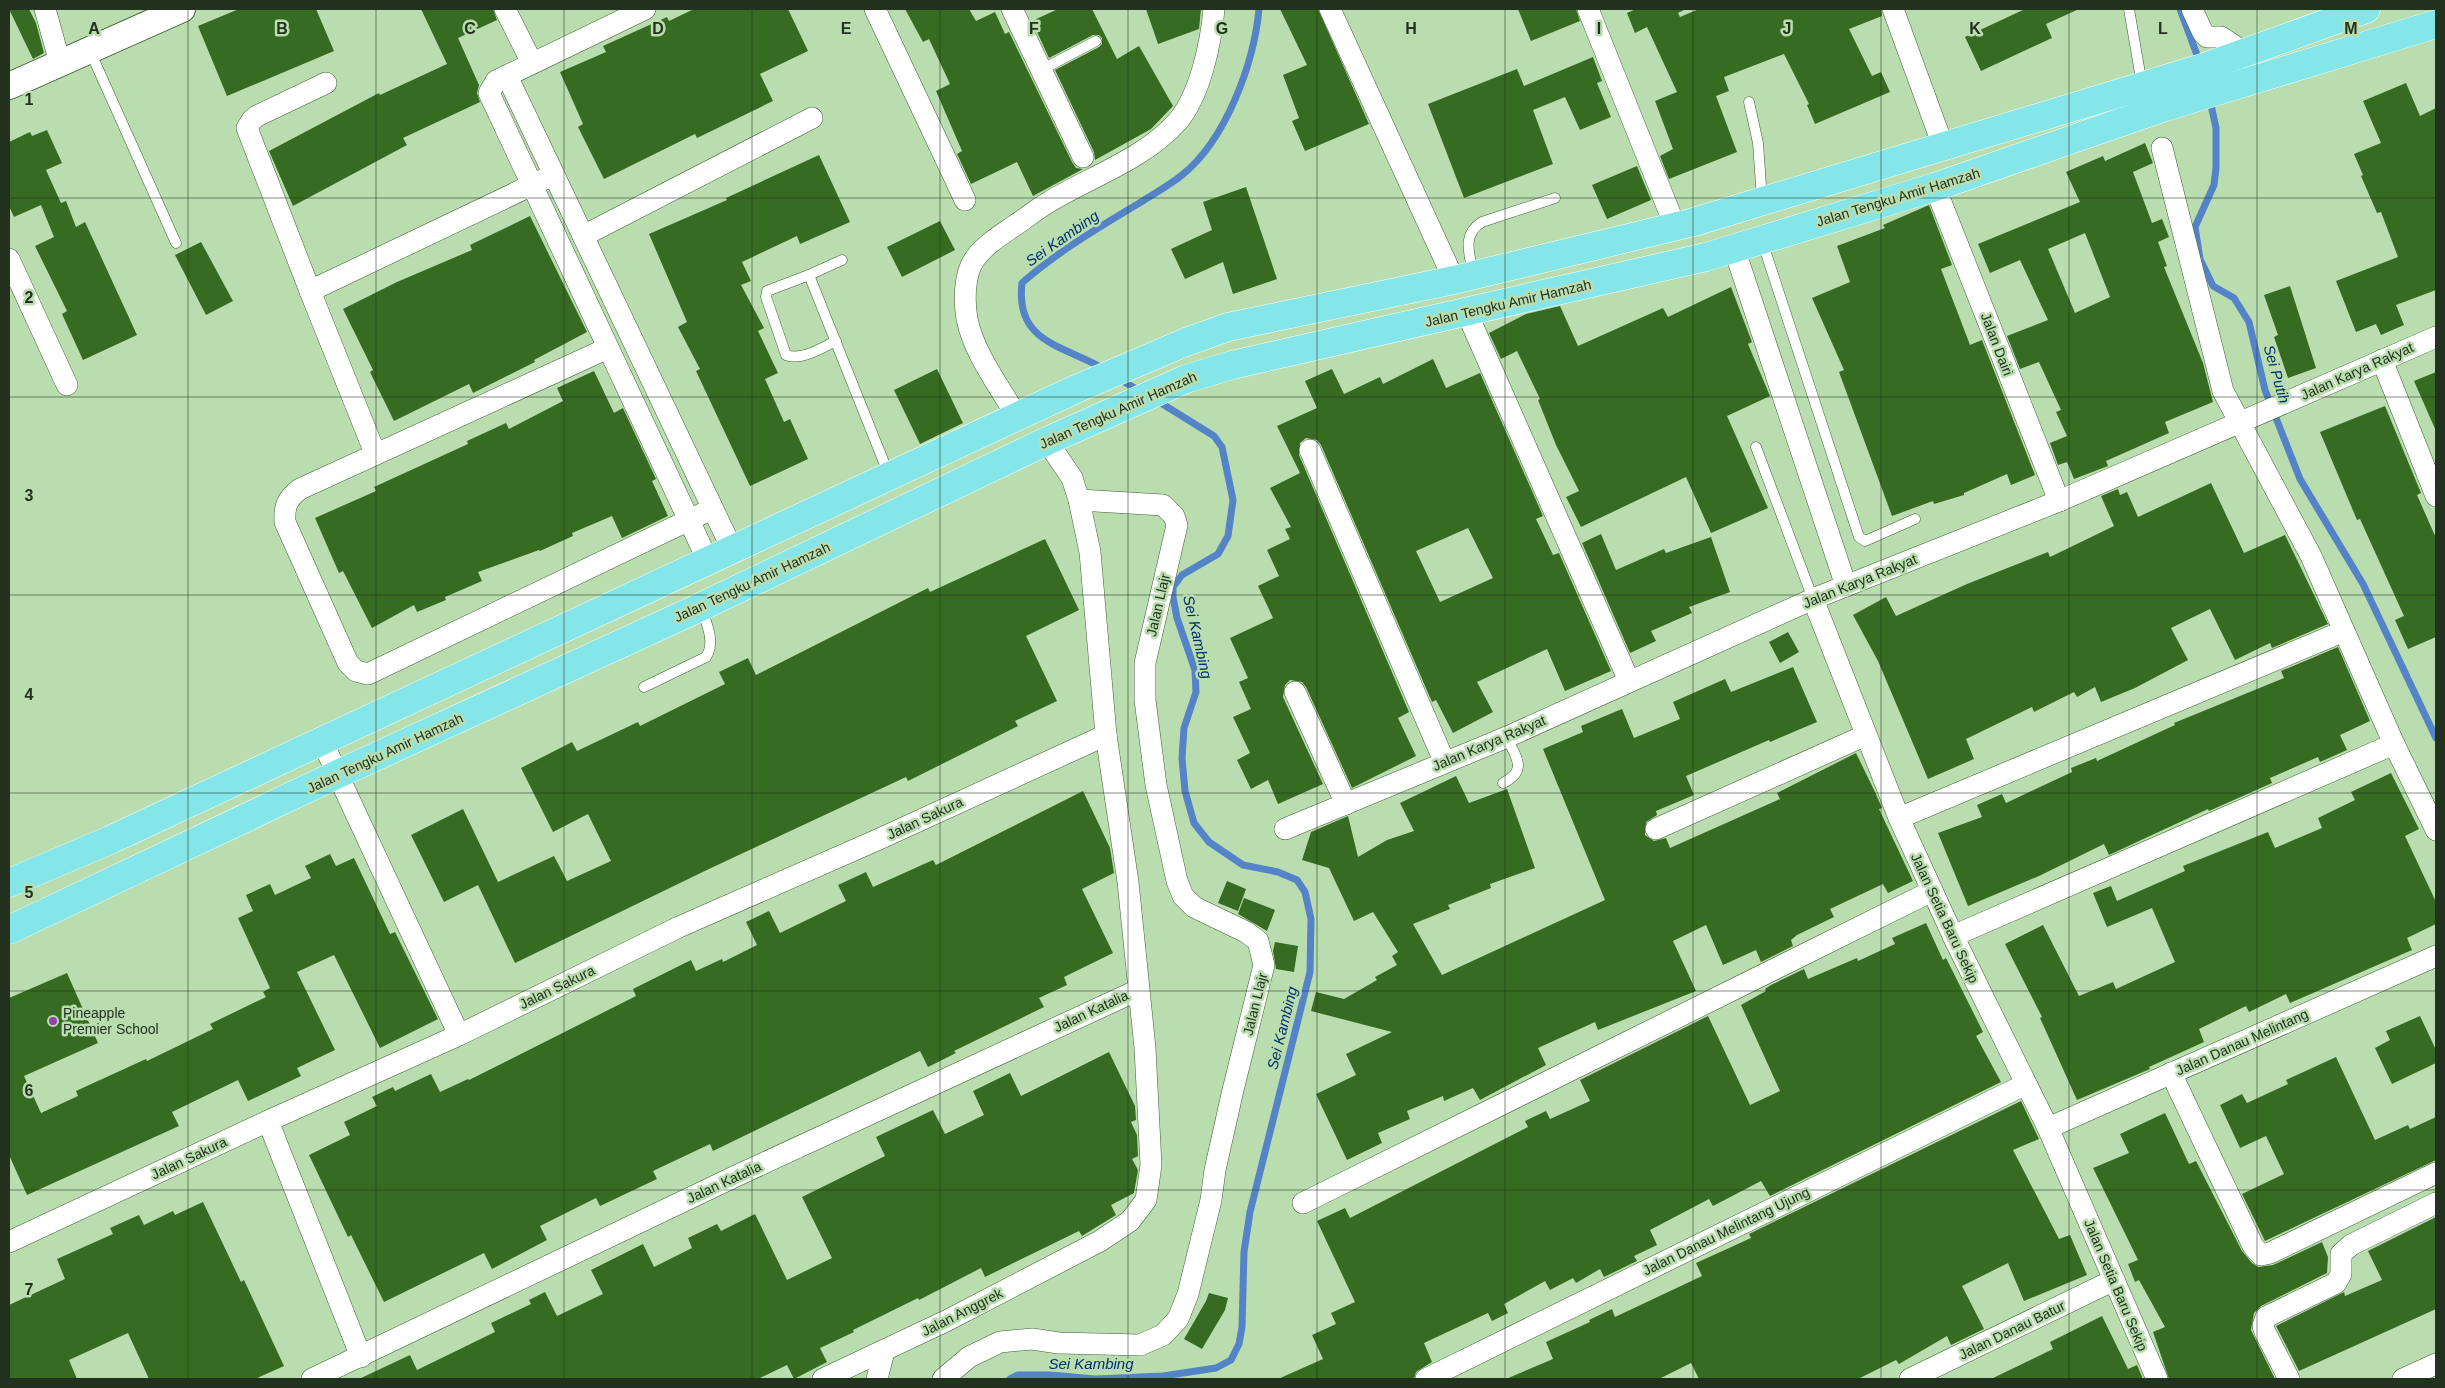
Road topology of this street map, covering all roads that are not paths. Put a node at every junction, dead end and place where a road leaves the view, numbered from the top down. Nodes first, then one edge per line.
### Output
1 (45, 9) edge
2 (182, 9) edge
3 (505, 9) edge
4 (645, 9) edge
5 (875, 9) edge
6 (1012, 9) edge
7 (1214, 9) edge
8 (1330, 9) edge
9 (1588, 9) edge
10 (1893, 9) edge
11 (2129, 9) edge
12 (2192, 9) edge
13 (2366, 9) edge
14 (2436, 24) edge
15 (1096, 41) dead end
16 (90, 50) junction
17 (2240, 55) junction
18 (60, 63) junction
19 (532, 63) junction
20 (1041, 70) junction
21 (507, 76) junction
22 (326, 83) dead end
23 (2148, 84) junction
24 (9, 86) edge
25 (1749, 102) dead end
26 (812, 118) dead end
27 (1943, 146) junction
28 (2162, 148) dead end
29 (1083, 158) dead end
30 (553, 175) junction
31 (531, 185) junction
32 (1935, 187) junction
33 (1555, 198) dead end
34 (965, 200) dead end
35 (1763, 202) junction
36 (1684, 224) junction
37 (583, 236) junction
38 (1762, 239) junction
39 (176, 243) dead end
40 (1734, 248) junction
41 (1706, 257) junction
42 (9, 259) edge
43 (842, 260) dead end
44 (809, 275) junction
45 (1464, 278) junction
46 (310, 291) junction
47 (1467, 313) junction
48 (2436, 337) edge
49 (836, 342) junction
50 (608, 348) junction
51 (2382, 360) junction
52 (67, 385) dead end
53 (1017, 417) junction
54 (2244, 422) junction
55 (1046, 441) junction
56 (1756, 447) dead end
57 (1310, 450) dead end
58 (375, 453) junction
59 (890, 476) junction
60 (2436, 496) edge
61 (1079, 500) junction
62 (2059, 501) junction
63 (712, 509) junction
64 (1915, 519) dead end
65 (689, 521) junction
66 (732, 550) junction
67 (708, 561) junction
68 (1846, 586) junction
69 (1813, 599) junction
70 (701, 607) junction
71 (2344, 631) junction
72 (1629, 681) junction
73 (644, 687) dead end
74 (1295, 692) dead end
75 (1106, 735) junction
76 (1866, 735) junction
77 (1507, 737) junction
78 (322, 741) junction
79 (2394, 744) junction
80 (1444, 761) junction
81 (338, 774) junction
82 (1503, 782) dead end
83 (1346, 804) junction
84 (1899, 818) junction
85 (1285, 829) dead end
86 (1656, 830) dead end
87 (2436, 830) edge
88 (9, 883) edge
89 (1932, 891) junction
90 (9, 930) edge
91 (1953, 936) junction
92 (2436, 956) edge
93 (1138, 990) junction
94 (459, 1035) junction
95 (2171, 1073) junction
96 (2026, 1084) junction
97 (268, 1121) junction
98 (2048, 1128) junction
99 (2436, 1173) edge
100 (1303, 1202) dead end
101 (2436, 1202) edge
102 (9, 1242) edge
103 (2114, 1280) junction
104 (884, 1351) junction
105 (361, 1357) junction
106 (2436, 1364) edge
107 (312, 1379) edge
108 (823, 1379) edge
109 (877, 1379) edge
110 (943, 1379) edge
111 (1426, 1379) edge
112 (1910, 1379) edge
113 (2157, 1379) edge
114 (2289, 1379) edge
115 (2403, 1379) edge

1 - 18 street
2 - 16 street
3 - 19 street
4 - 19 street
5 - 34 street
6 - 20 street
7 - 53 street
8 - 45 street
9 - 36 street
10 - 27 street
11 - 23 lane
12 - 17 street
13 - 17 main road
14 - 32 main road, Jalan Tengku Amir Hamzah
15 - 20 lane
16 - 18 street
16 - 39 lane
17 - 23 main road
18 - 24 street
19 - 21 street
20 - 29 street
21 - 30 street
21 - 31 street
22 - 46 street
23 - 27 main road
25 - 35 lane
26 - 37 street
27 - 35 main road
28 - 54 street
30 - 31 street
30 - 37 street
31 - 46 street
31 - 50 street
32 - 38 main road, Jalan Tengku Amir Hamzah
32 - 62 street, Jalan Dairi
33 - 45 lane
35 - 36 main road
36 - 41 main road
36 - 45 main road
37 - 63 street
38 - 40 main road, Jalan Tengku Amir Hamzah
38 - 64 lane
40 - 41 main road, Jalan Tengku Amir Hamzah
40 - 68 street
41 - 47 main road, Jalan Tengku Amir Hamzah
42 - 52 street
43 - 44 lane
44 - 49 lane
44 - 49 lane
45 - 53 main road
46 - 58 street
47 - 55 main road, Jalan Tengku Amir Hamzah
47 - 72 street
48 - 51 street, Jalan Karya Rakyat
49 - 59 lane
50 - 58 street
50 - 65 street
51 - 54 street, Jalan Karya Rakyat
51 - 60 street
53 - 59 main road
54 - 62 street, Jalan Karya Rakyat
54 - 71 street
55 - 61 street, Jalan Anggrek
55 - 70 main road, Jalan Tengku Amir Hamzah
56 - 69 lane, Jalan Setia Baru Sekip
57 - 80 street
58 - 65 street
59 - 66 main road
61 - 75 street, Jalan Anggrek
61 - 110 street, Jalan Llajr
62 - 68 street, Jalan Karya Rakyat
63 - 65 street
63 - 66 street
65 - 67 street
66 - 67 main road
67 - 78 main road
68 - 69 street, Jalan Karya Rakyat
69 - 72 street, Jalan Karya Rakyat
69 - 76 street, Jalan Setia Baru Sekip
70 - 73 lane
70 - 81 main road, Jalan Tengku Amir Hamzah
71 - 79 street
71 - 84 street
72 - 77 street, Jalan Karya Rakyat
74 - 83 street
75 - 93 street, Jalan Anggrek
75 - 94 street, Jalan Sakura
76 - 84 street, Jalan Setia Baru Sekip
76 - 86 street
77 - 80 street, Jalan Karya Rakyat
77 - 82 lane
78 - 81 street
78 - 88 main road
79 - 87 street
79 - 91 street
80 - 83 street, Jalan Karya Rakyat
81 - 90 main road, Jalan Tengku Amir Hamzah
81 - 94 street
83 - 85 street, Jalan Karya Rakyat
84 - 89 street, Jalan Setia Baru Sekip
89 - 91 street, Jalan Setia Baru Sekip
89 - 100 street
91 - 96 street, Jalan Setia Baru Sekip
92 - 95 street, Jalan Danau Melintang
93 - 104 street, Jalan Anggrek
93 - 105 street, Jalan Katalia
94 - 97 street, Jalan Sakura
95 - 98 street, Jalan Danau Melintang
95 - 99 street
96 - 98 street, Jalan Setia Baru Sekip
96 - 111 street, Jalan Danau Melintang Ujung
97 - 102 street, Jalan Sakura
97 - 105 street
98 - 103 street, Jalan Setia Baru Sekip
101 - 114 street
103 - 112 street, Jalan Danau Batur
103 - 113 street, Jalan Setia Baru Sekip
104 - 108 street, Jalan Anggrek
104 - 109 street
105 - 107 street, Jalan Katalia
106 - 115 street

